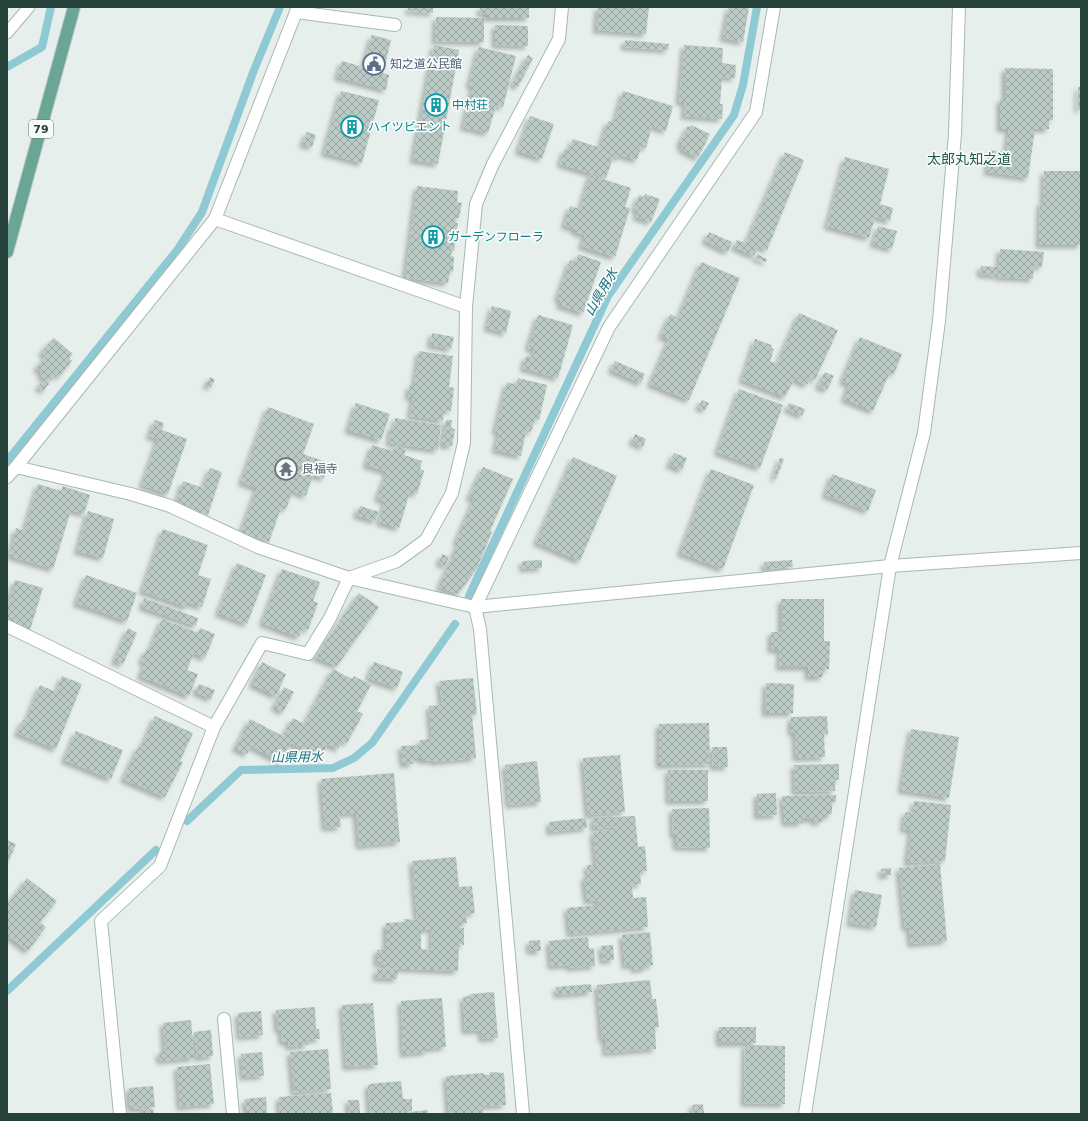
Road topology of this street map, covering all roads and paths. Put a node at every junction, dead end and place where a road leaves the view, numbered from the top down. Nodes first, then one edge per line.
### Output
1 (28, 7) edge
2 (74, 7) edge
3 (562, 7) edge
4 (774, 7) edge
5 (959, 7) edge
6 (297, 9) edge
7 (395, 25) dead end
8 (7, 33) edge
9 (215, 219) junction
10 (7, 252) edge
11 (466, 307) junction
12 (16, 467) junction
13 (7, 477) edge
14 (1081, 553) edge
15 (890, 566) junction
16 (349, 578) junction
17 (475, 607) junction
18 (7, 626) edge
19 (214, 727) junction
20 (224, 1019) dead end
21 (120, 1114) edge
22 (233, 1114) edge
23 (522, 1114) edge
24 (805, 1114) edge

1 - 8 lane
2 - 10 main road, 79
3 - 11 street
4 - 17 street
5 - 15 street
6 - 7 street
6 - 9 street
9 - 11 street
9 - 12 street
11 - 16 street
12 - 13 street
12 - 16 street
14 - 15 street
15 - 17 street
15 - 24 street
16 - 17 street
16 - 19 street
17 - 23 street
18 - 19 street
19 - 21 street
20 - 22 street

